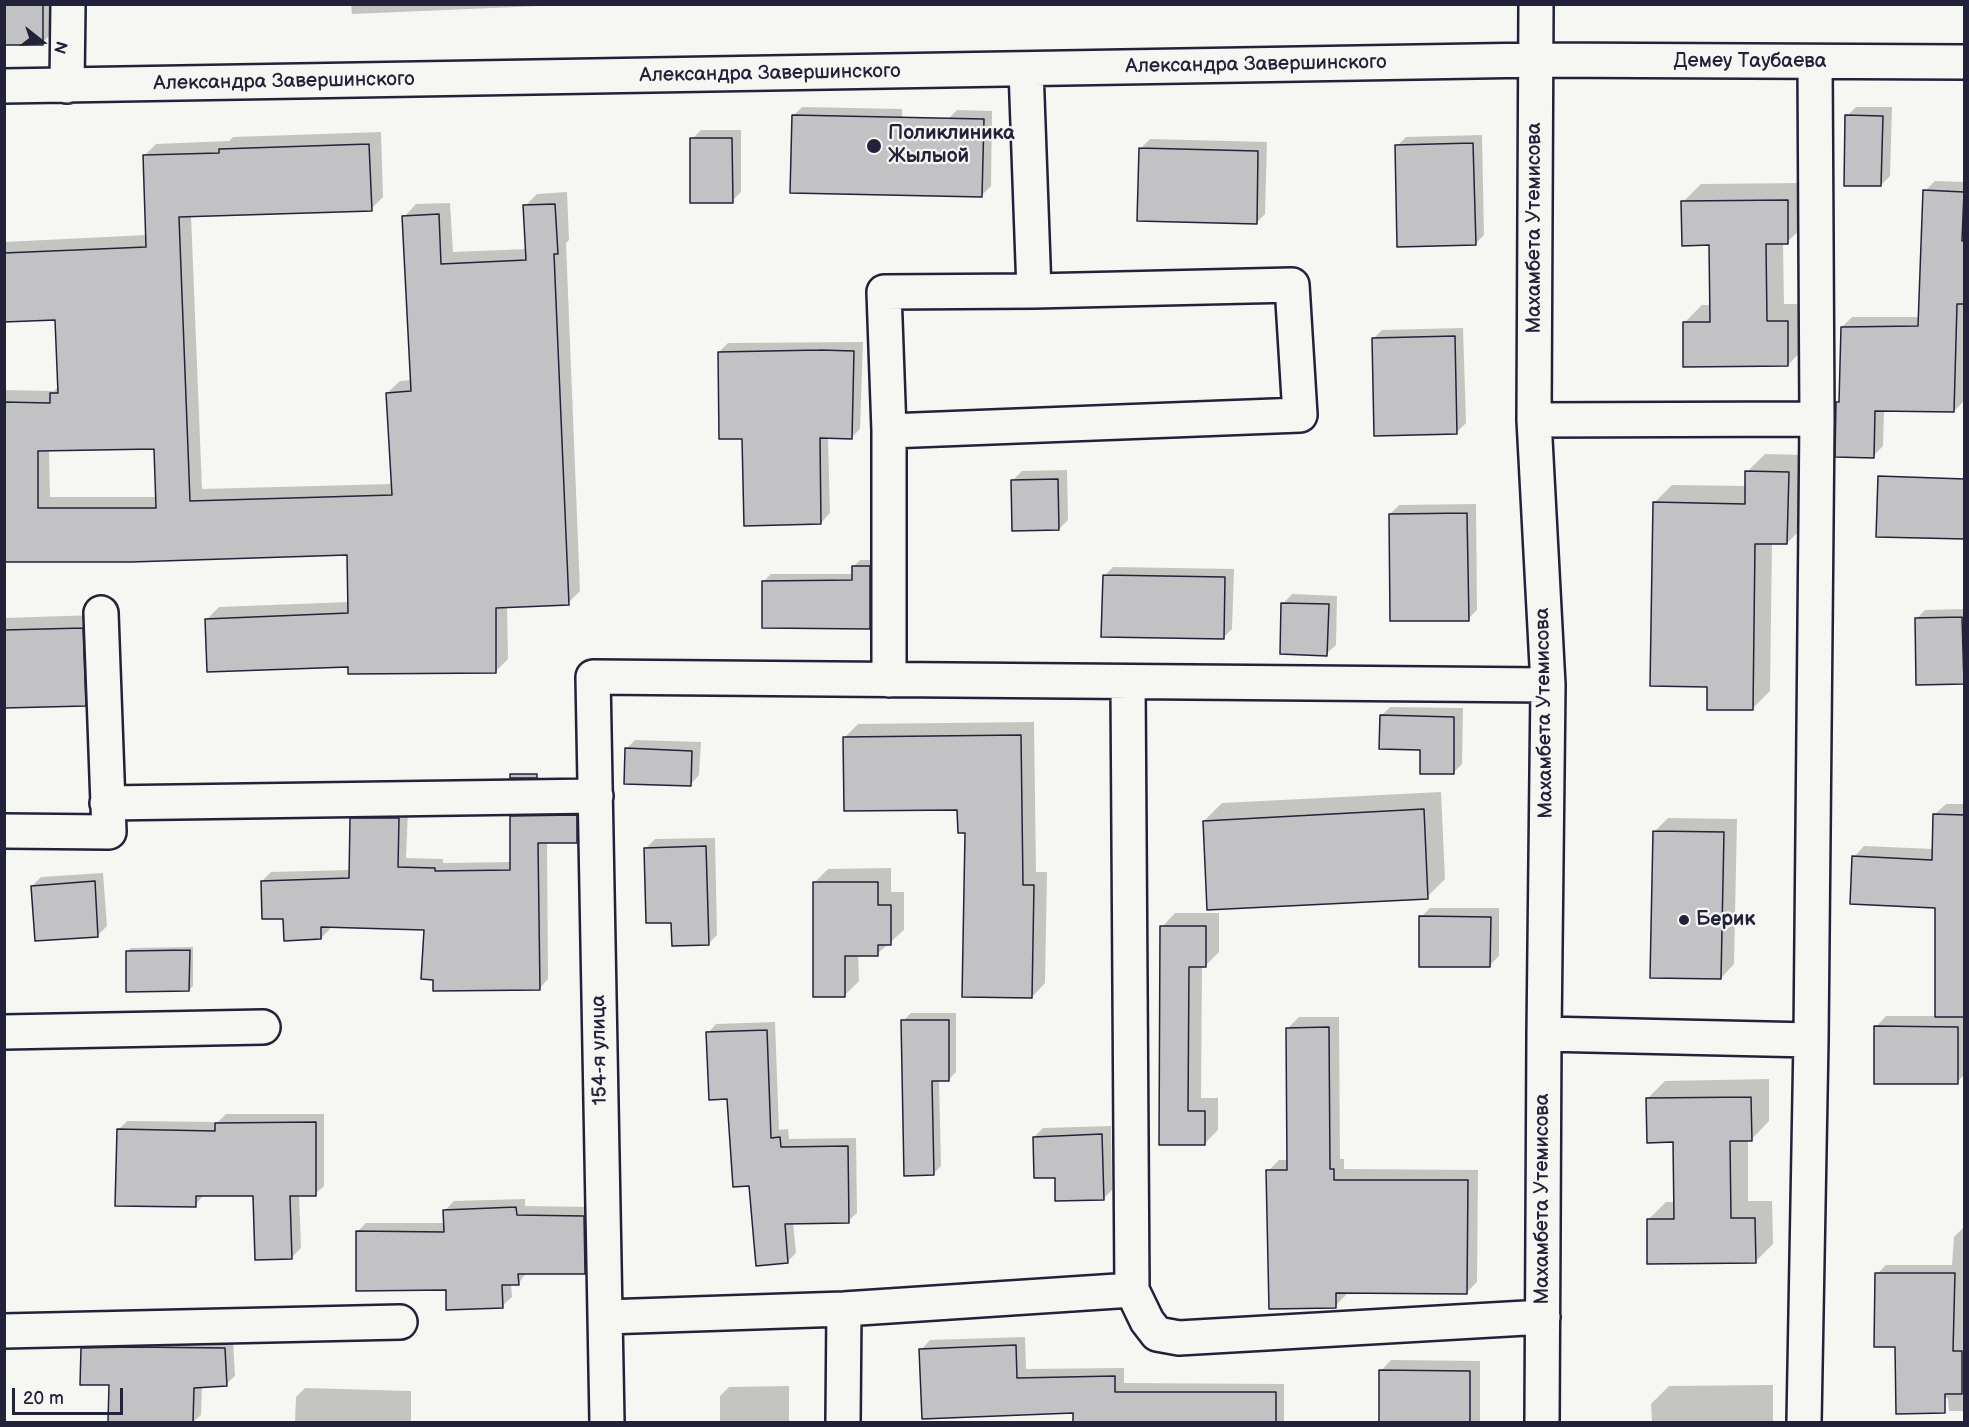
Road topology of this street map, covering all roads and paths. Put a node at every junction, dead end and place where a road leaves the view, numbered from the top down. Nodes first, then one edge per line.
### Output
1 (68, 4) edge
2 (1536, 4) edge
3 (1535, 60) junction
4 (1815, 62) junction
5 (1965, 62) edge
6 (1026, 69) junction
7 (4, 86) edge
8 (67, 86) junction
9 (1034, 291) junction
10 (1817, 419) junction
11 (1534, 420) junction
12 (889, 430) junction
13 (101, 613) dead end
14 (889, 680) junction
15 (1128, 683) junction
16 (1548, 685) junction
17 (596, 796) junction
18 (107, 803) junction
19 (4, 831) edge
20 (263, 1027) dead end
21 (4, 1032) edge
22 (1544, 1034) junction
23 (1811, 1040) junction
24 (1132, 1290) junction
25 (844, 1309) junction
26 (605, 1317) junction
27 (1543, 1317) junction
28 (400, 1322) dead end
29 (4, 1331) edge
30 (607, 1422) edge
31 (843, 1422) edge
32 (1542, 1422) edge
33 (1804, 1422) edge

1 - 8 street
2 - 3 street, Махамбета Утемисова
3 - 4 street, Демеу Таубаева
3 - 6 street, Александра Завершинского
3 - 11 street, Махамбета Утемисова
4 - 5 street, Демеу Таубаева
4 - 10 street
6 - 8 street, Александра Завершинского
6 - 9 street
7 - 8 street, Александра Завершинского
9 - 12 street
9 - 12 street
10 - 11 street
10 - 23 street
11 - 16 street, Махамбета Утемисова
12 - 14 street
13 - 18 street
14 - 15 street
14 - 17 street, 154-я улица
15 - 16 street
15 - 24 street
16 - 22 street, Махамбета Утемисова
17 - 18 street
17 - 26 street, 154-я улица
18 - 19 street
20 - 21 street
22 - 23 street
22 - 27 street, Махамбета Утемисова
23 - 33 street
24 - 25 street
24 - 27 street
25 - 26 street
25 - 31 street
26 - 30 street, 154-я улица
27 - 32 street, Махамбета Утемисова
28 - 29 street

